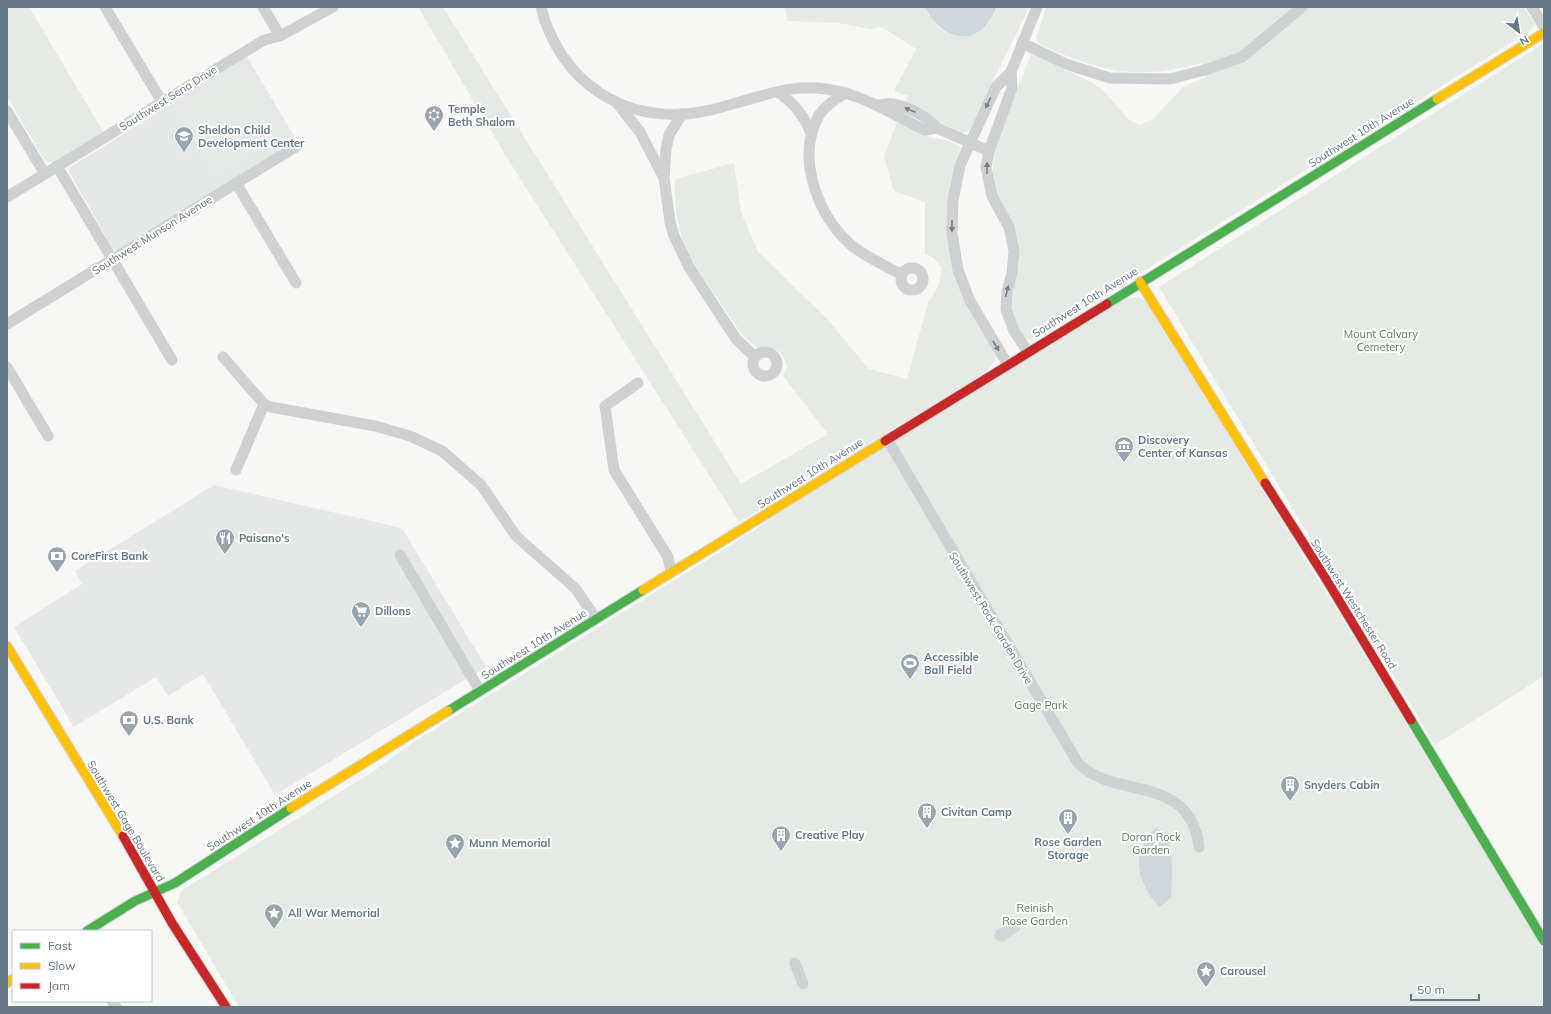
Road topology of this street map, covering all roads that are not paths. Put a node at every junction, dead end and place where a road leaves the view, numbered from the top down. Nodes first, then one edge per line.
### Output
1 (105, 7) edge
2 (263, 7) edge
3 (333, 7) edge
4 (541, 7) edge
5 (1037, 7) edge
6 (1302, 7) edge
7 (1532, 7) edge
8 (1544, 27) edge
9 (1544, 33) edge
10 (280, 36) junction
11 (1022, 43) junction
12 (1011, 72) junction
13 (778, 92) junction
14 (846, 93) junction
15 (162, 102) junction
16 (618, 104) junction
17 (7, 111) edge
18 (682, 114) junction
19 (812, 133) junction
20 (970, 143) junction
21 (297, 146) dead end
22 (989, 151) junction
23 (57, 166) junction
24 (45, 174) junction
25 (664, 178) junction
26 (236, 183) junction
27 (7, 197) edge
28 (112, 260) junction
29 (902, 274) dead end
30 (1140, 282) junction
31 (296, 283) dead end
32 (7, 324) edge
33 (1028, 352) junction
34 (223, 357) dead end
35 (755, 357) dead end
36 (172, 360) dead end
37 (1008, 365) junction
38 (7, 367) edge
39 (638, 383) dead end
40 (264, 404) junction
41 (48, 436) dead end
42 (887, 439) junction
43 (236, 470) dead end
44 (400, 555) dead end
45 (672, 572) junction
46 (596, 620) junction
47 (7, 646) edge
48 (10, 659) edge
49 (480, 692) junction
50 (1199, 847) dead end
51 (156, 892) junction
52 (89, 930) edge
53 (1544, 942) edge
54 (795, 963) dead end
55 (803, 984) dead end
56 (226, 1007) edge

1 - 15 street
2 - 10 street
3 - 10 street, Southwest Sena Drive
4 - 16 street
5 - 11 street
6 - 11 street
7 - 8 street
9 - 30 main road, Southwest 10th Avenue
10 - 15 street, Southwest Sena Drive
11 - 12 street
12 -> 20 street
12 - 22 street
13 - 14 street
13 - 18 street
13 - 19 street
14 - 19 street
14 - 20 street
15 - 23 street, Southwest Sena Drive
16 - 18 street
16 - 25 street
17 - 24 street
18 - 25 street
19 - 29 street
20 - 22 street
20 -> 37 street
21 - 26 street, Southwest Munson Avenue
33 -> 22 street
23 - 24 street, Southwest Sena Drive
23 - 28 street
24 - 27 street, Southwest Sena Drive
25 - 35 street
26 - 28 street, Southwest Munson Avenue
26 - 31 street
28 - 32 street, Southwest Munson Avenue
28 - 36 street
30 - 33 main road, Southwest 10th Avenue
30 - 53 main road, Southwest Westchester Road
33 - 37 main road, Southwest 10th Avenue
34 - 40 street
37 - 42 main road, Southwest 10th Avenue
38 - 41 street
39 - 45 street
40 - 43 street
40 - 46 street
42 - 45 main road, Southwest 10th Avenue
42 - 50 street, Southwest Rock Garden Drive
44 - 49 street
45 - 46 main road, Southwest 10th Avenue
46 - 49 main road, Southwest 10th Avenue
47 - 48 main road, Southwest Gage Boulevard
48 - 51 main road, Southwest Gage Boulevard
49 - 51 main road, Southwest 10th Avenue
51 - 52 main road, Southwest 10th Avenue
51 - 56 main road, Southwest Gage Boulevard
54 - 55 street

